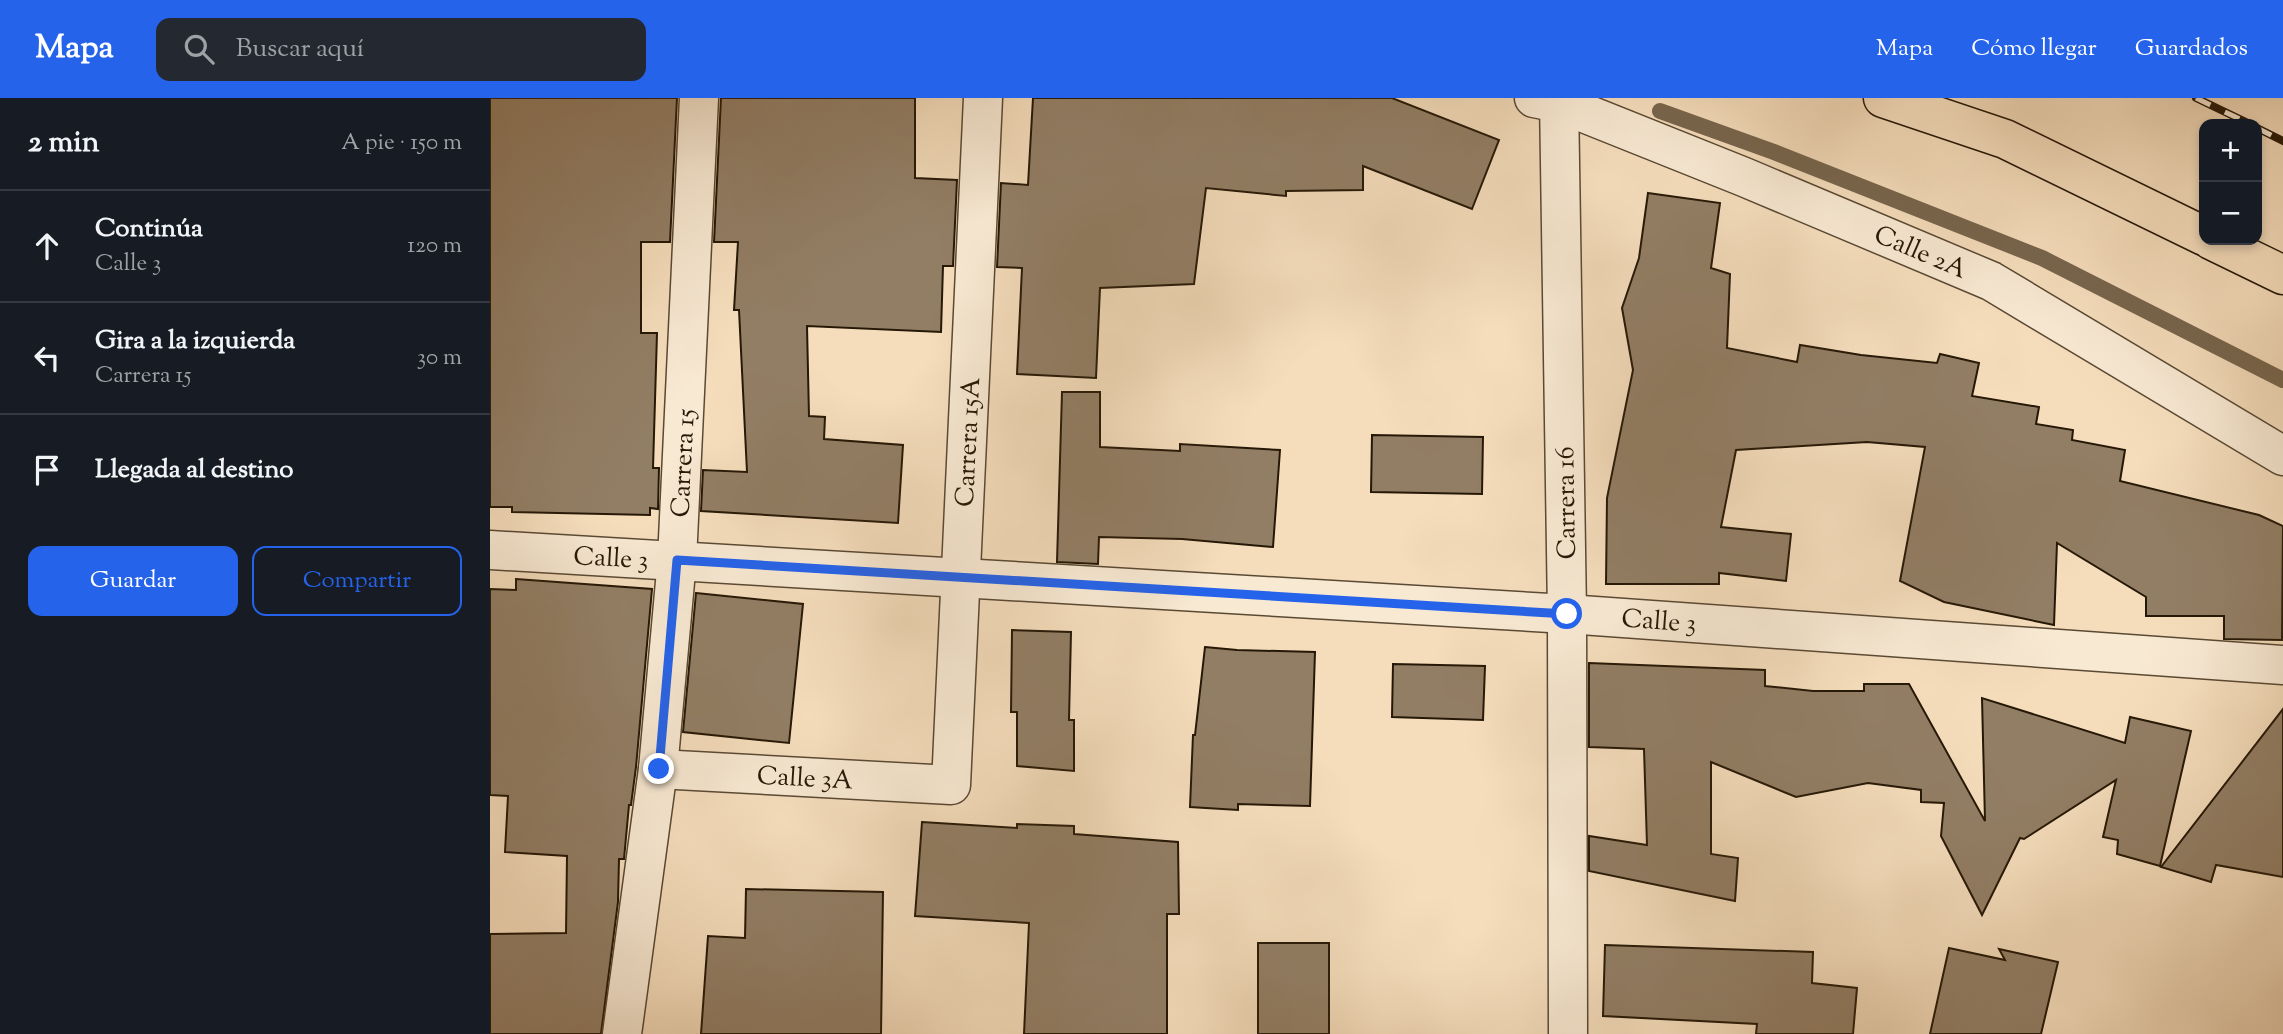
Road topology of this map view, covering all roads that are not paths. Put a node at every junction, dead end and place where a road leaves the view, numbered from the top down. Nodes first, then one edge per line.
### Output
1 (699, 98) edge
2 (983, 98) edge
3 (1883, 98) edge
4 (1551, 100) edge
5 (2199, 234) edge
6 (2221, 245) edge
7 (2283, 275) edge
8 (2283, 456) edge
9 (490, 550) edge
10 (677, 560) junction
11 (960, 577) junction
12 (1567, 614) junction
13 (2283, 665) edge
14 (659, 769) junction
15 (951, 785) joint
16 (622, 1034) edge
17 (1568, 1034) edge

1 - 10 street, Carrera 15
2 - 11 street, Carrera 15A
3 - 5 main road
4 - 8 street, Calle 2A
4 - 12 street, Carrera 16
6 - 7 main road
9 - 10 street, Calle 3
10 - 11 street, Calle 3
10 - 14 street, Carrera 15
11 - 12 street, Calle 3
11 - 15 street, Carrera 15A
12 - 13 street, Calle 3
12 - 17 street, Carrera 16
14 - 15 street, Calle 3A
14 - 16 street, Carrera 15

